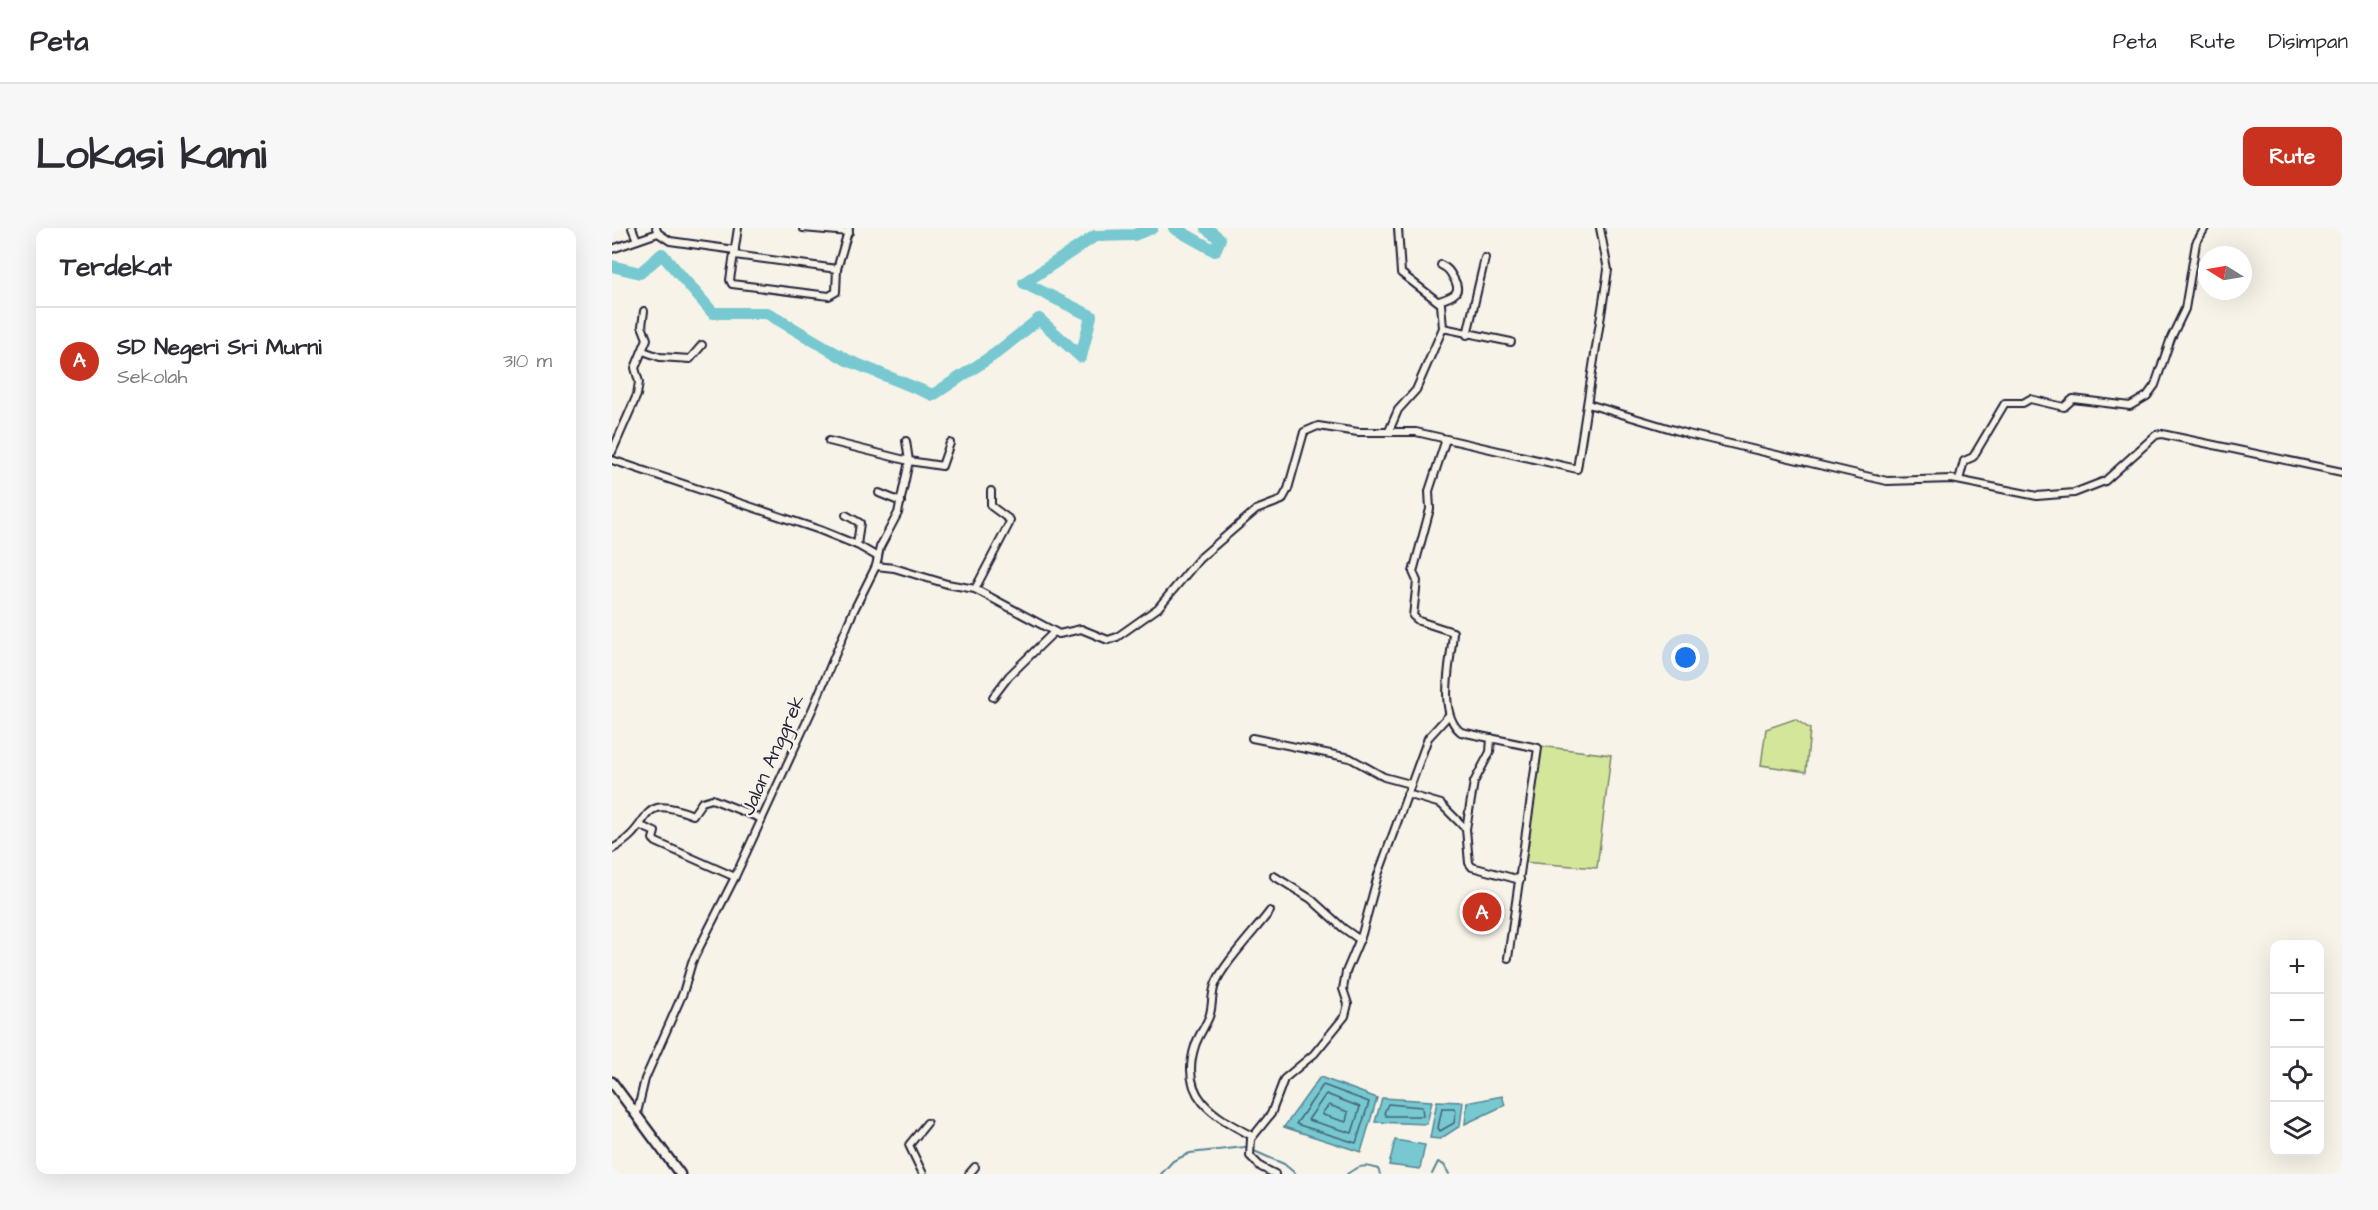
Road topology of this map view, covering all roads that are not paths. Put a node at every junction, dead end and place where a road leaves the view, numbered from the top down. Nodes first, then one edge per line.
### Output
1 (632, 228) edge
2 (738, 228) edge
3 (803, 228) edge
4 (1398, 228) edge
5 (1600, 228) edge
6 (2205, 228) edge
7 (657, 230) edge
8 (849, 230) edge
9 (637, 240) junction
10 (612, 249) edge
11 (735, 252) junction
12 (1485, 258) dead end
13 (1441, 265) dead end
14 (837, 269) junction
15 (1439, 301) junction
16 (644, 311) dead end
17 (1443, 328) junction
18 (1467, 335) junction
19 (1511, 342) dead end
20 (702, 345) dead end
21 (643, 351) junction
22 (1588, 404) junction
23 (1389, 431) junction
24 (1446, 439) junction
25 (829, 441) dead end
26 (906, 441) dead end
27 (950, 443) dead end
28 (612, 452) edge
29 (612, 459) edge
30 (909, 461) junction
31 (2342, 472) edge
32 (1959, 480) junction
33 (991, 491) dead end
34 (879, 493) dead end
35 (902, 502) junction
36 (846, 515) dead end
37 (857, 545) junction
38 (878, 557) junction
39 (876, 566) junction
40 (975, 589) junction
41 (1054, 632) junction
42 (993, 697) dead end
43 (1449, 715) junction
44 (1252, 738) dead end
45 (1491, 738) junction
46 (1410, 784) junction
47 (1407, 794) junction
48 (762, 819) junction
49 (641, 826) junction
50 (1466, 829) junction
51 (612, 849) edge
52 (1274, 876) dead end
53 (735, 878) junction
54 (1520, 880) junction
55 (1270, 911) dead end
56 (1360, 940) junction
57 (1508, 958) dead end
58 (612, 1082) edge
59 (637, 1113) junction
60 (927, 1123) dead end
61 (1252, 1137) junction
62 (975, 1167) dead end
63 (680, 1174) edge
64 (923, 1174) edge
65 (969, 1174) edge
66 (1275, 1174) edge

1 - 9 street
2 - 11 street
3 - 8 street
4 - 15 street
5 - 22 street
6 - 32 street
7 - 9 street
7 - 11 street
8 - 14 street
9 - 10 street
11 - 14 street
11 - 14 street
12 - 18 street
13 - 15 street
15 - 17 street
16 - 21 street
17 - 18 street
17 - 23 street
18 - 19 street
20 - 21 street
21 - 28 street
22 - 24 street
22 - 32 street
23 - 24 street
23 - 41 street
24 - 43 street
25 - 30 street
26 - 30 street, Jalan Anggrek
27 - 30 street
29 - 37 street
30 - 35 street, Jalan Anggrek
31 - 32 street
33 - 40 street
34 - 35 street
35 - 38 street, Jalan Anggrek
36 - 37 street
37 - 38 street
38 - 39 street, Jalan Anggrek
39 - 40 street
39 - 48 street, Jalan Anggrek
40 - 41 street
41 - 42 street
43 - 45 street
43 - 46 street
44 - 46 street
45 - 50 street
45 - 54 street
46 - 47 street
47 - 50 street
47 - 56 street
48 - 49 street
48 - 53 street, Jalan Anggrek
49 - 51 street
49 - 53 street
50 - 54 street
52 - 56 street
53 - 59 street, Jalan Anggrek
54 - 57 street
55 - 61 street
56 - 61 street
58 - 59 street
59 - 63 street
60 - 64 street
61 - 66 street
62 - 65 street

